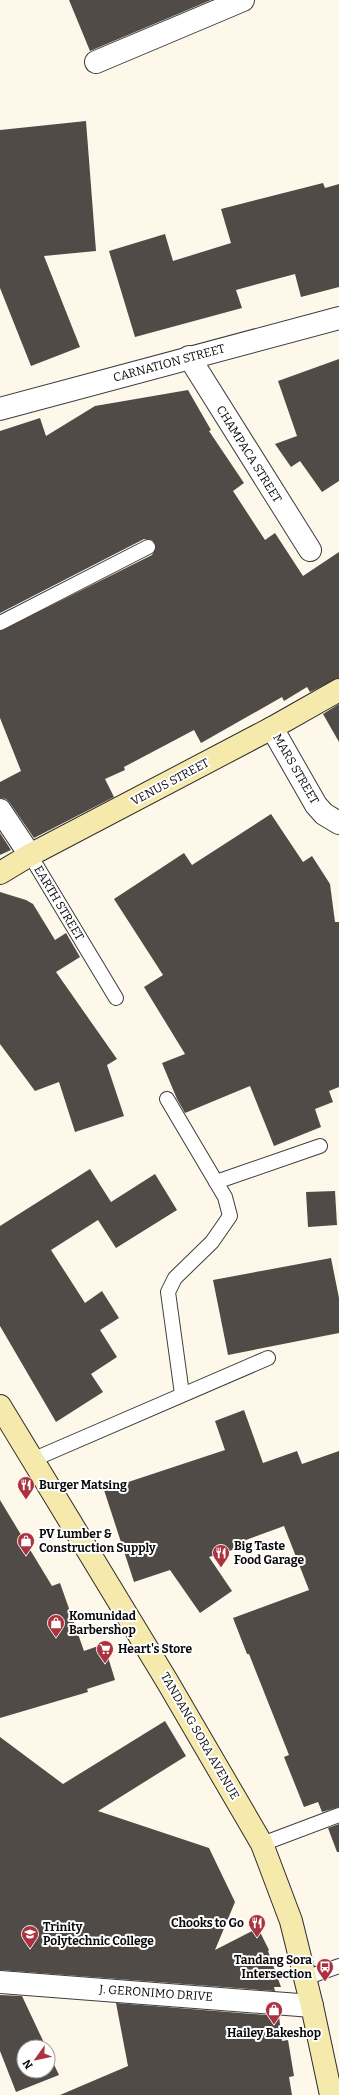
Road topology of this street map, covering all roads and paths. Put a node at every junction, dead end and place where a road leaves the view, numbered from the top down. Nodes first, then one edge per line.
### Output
1 (243, 0) edge
2 (96, 62) dead end
3 (339, 318) edge
4 (189, 358) junction
5 (0, 409) edge
6 (148, 547) dead end
7 (310, 550) dead end
8 (0, 624) edge
9 (339, 690) edge
10 (272, 728) junction
11 (0, 810) edge
12 (339, 823) edge
13 (30, 855) junction
14 (0, 873) edge
15 (116, 998) dead end
16 (167, 1099) dead end
17 (320, 1146) dead end
18 (216, 1182) junction
19 (268, 1358) dead end
20 (182, 1394) junction
21 (0, 1406) edge
22 (32, 1460) junction
23 (339, 1815) edge
24 (262, 1844) junction
25 (339, 1966) edge
26 (305, 1978) junction
27 (0, 1982) edge
28 (312, 2006) junction
29 (331, 2095) edge

1 - 2 street
3 - 4 street, CARNATION STREET
4 - 5 street, CARNATION STREET
4 - 7 street, CHAMPACA STREET
6 - 8 lane
9 - 10 main road, VENUS STREET
10 - 12 street, MARS STREET
10 - 13 main road, VENUS STREET
11 - 13 street, EARTH STREET
13 - 14 main road, VENUS STREET
13 - 15 lane, EARTH STREET
16 - 18 lane
17 - 18 lane
18 - 20 lane
19 - 20 lane
20 - 22 lane
21 - 22 main road, TANDANG SORA AVENUE
22 - 24 main road, TANDANG SORA AVENUE
23 - 24 lane
24 - 26 main road, TANDANG SORA AVENUE
25 - 26 lane
26 - 28 main road, TANDANG SORA AVENUE
27 - 28 street, J. GERONIMO DRIVE
28 - 29 main road, TANDANG SORA AVENUE

